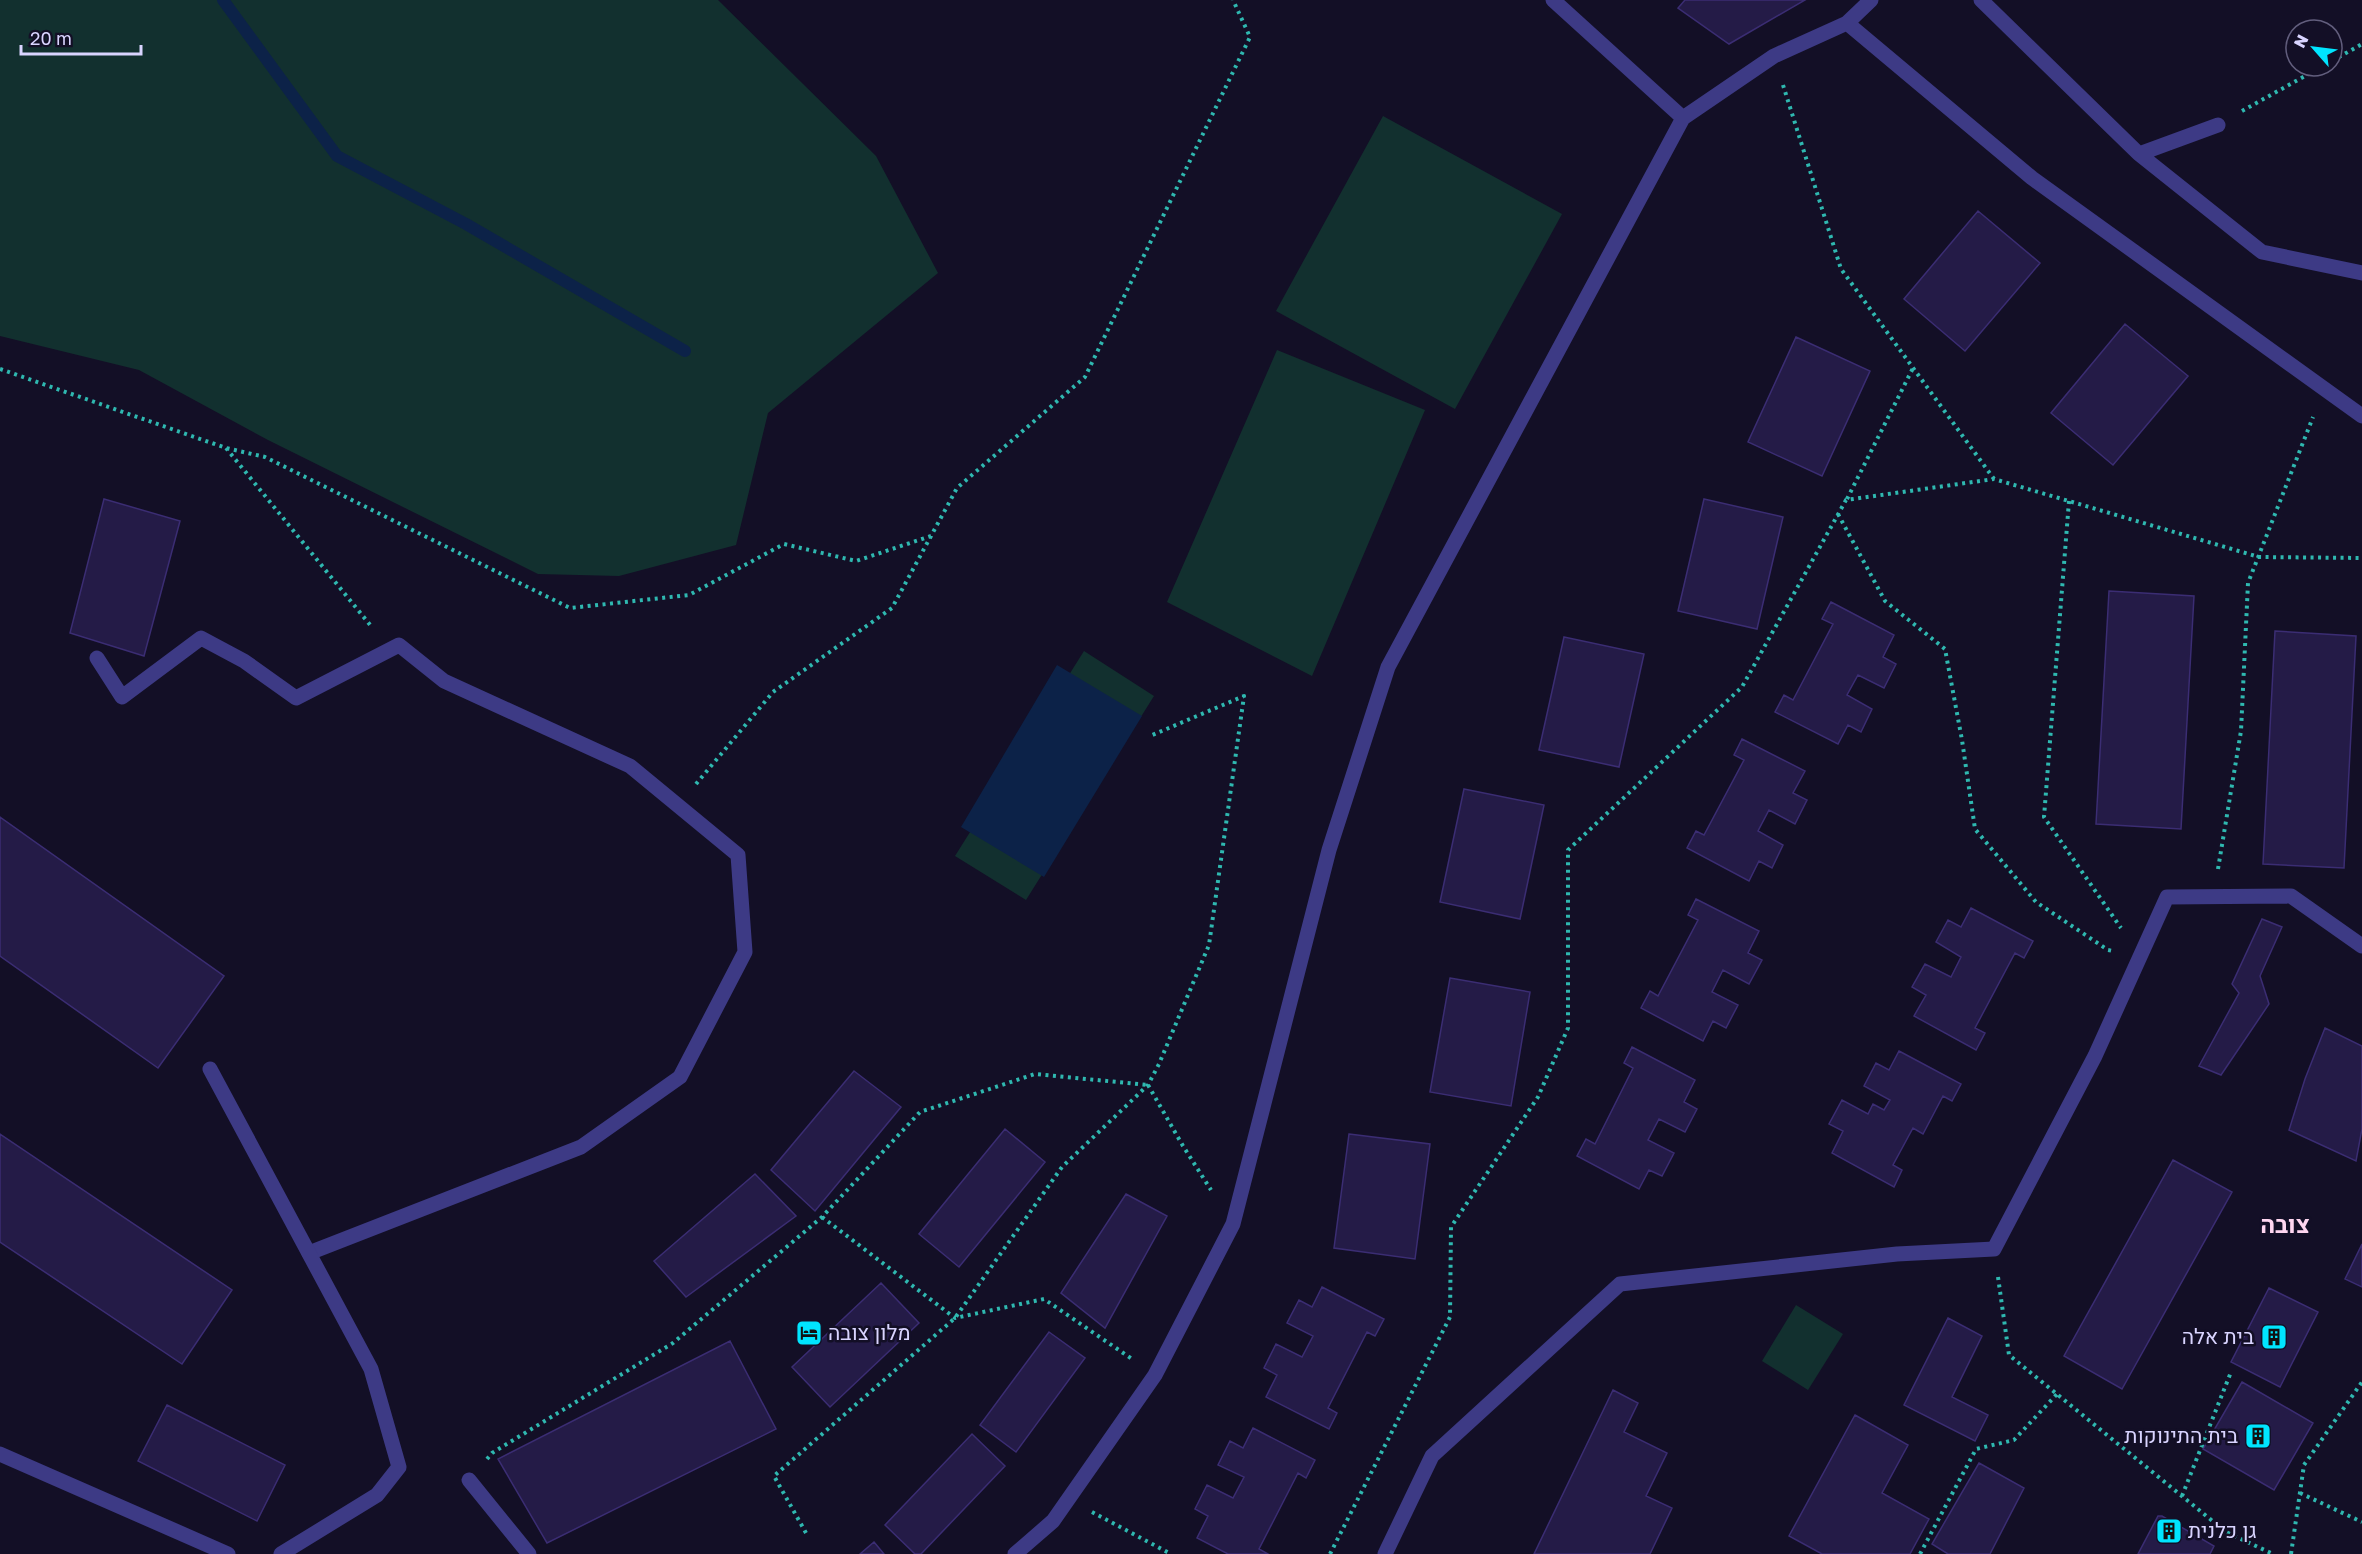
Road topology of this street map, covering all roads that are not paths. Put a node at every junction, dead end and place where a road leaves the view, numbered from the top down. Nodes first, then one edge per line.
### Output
1 (1553, 0) edge
2 (1871, 0) edge
3 (1981, 0) edge
4 (1847, 23) junction
5 (1683, 118) junction
6 (2218, 125) road end
7 (2139, 154) junction
8 (2362, 273) edge
9 (2362, 416) edge
10 (97, 658) dead end
11 (2362, 946) edge
12 (210, 1069) dead end
13 (309, 1253) junction
14 (0, 1454) edge
15 (469, 1480) road end
16 (228, 1554) edge
17 (281, 1554) edge
18 (529, 1554) edge
19 (1015, 1554) edge
20 (1384, 1554) edge

1 - 5 street
2 - 4 street
3 - 7 street
4 - 5 street
4 - 9 street
5 - 19 street
6 - 7 street
7 - 8 street
10 - 13 street
11 - 20 street
12 - 13 street
13 - 17 street
14 - 16 street
15 - 18 street

